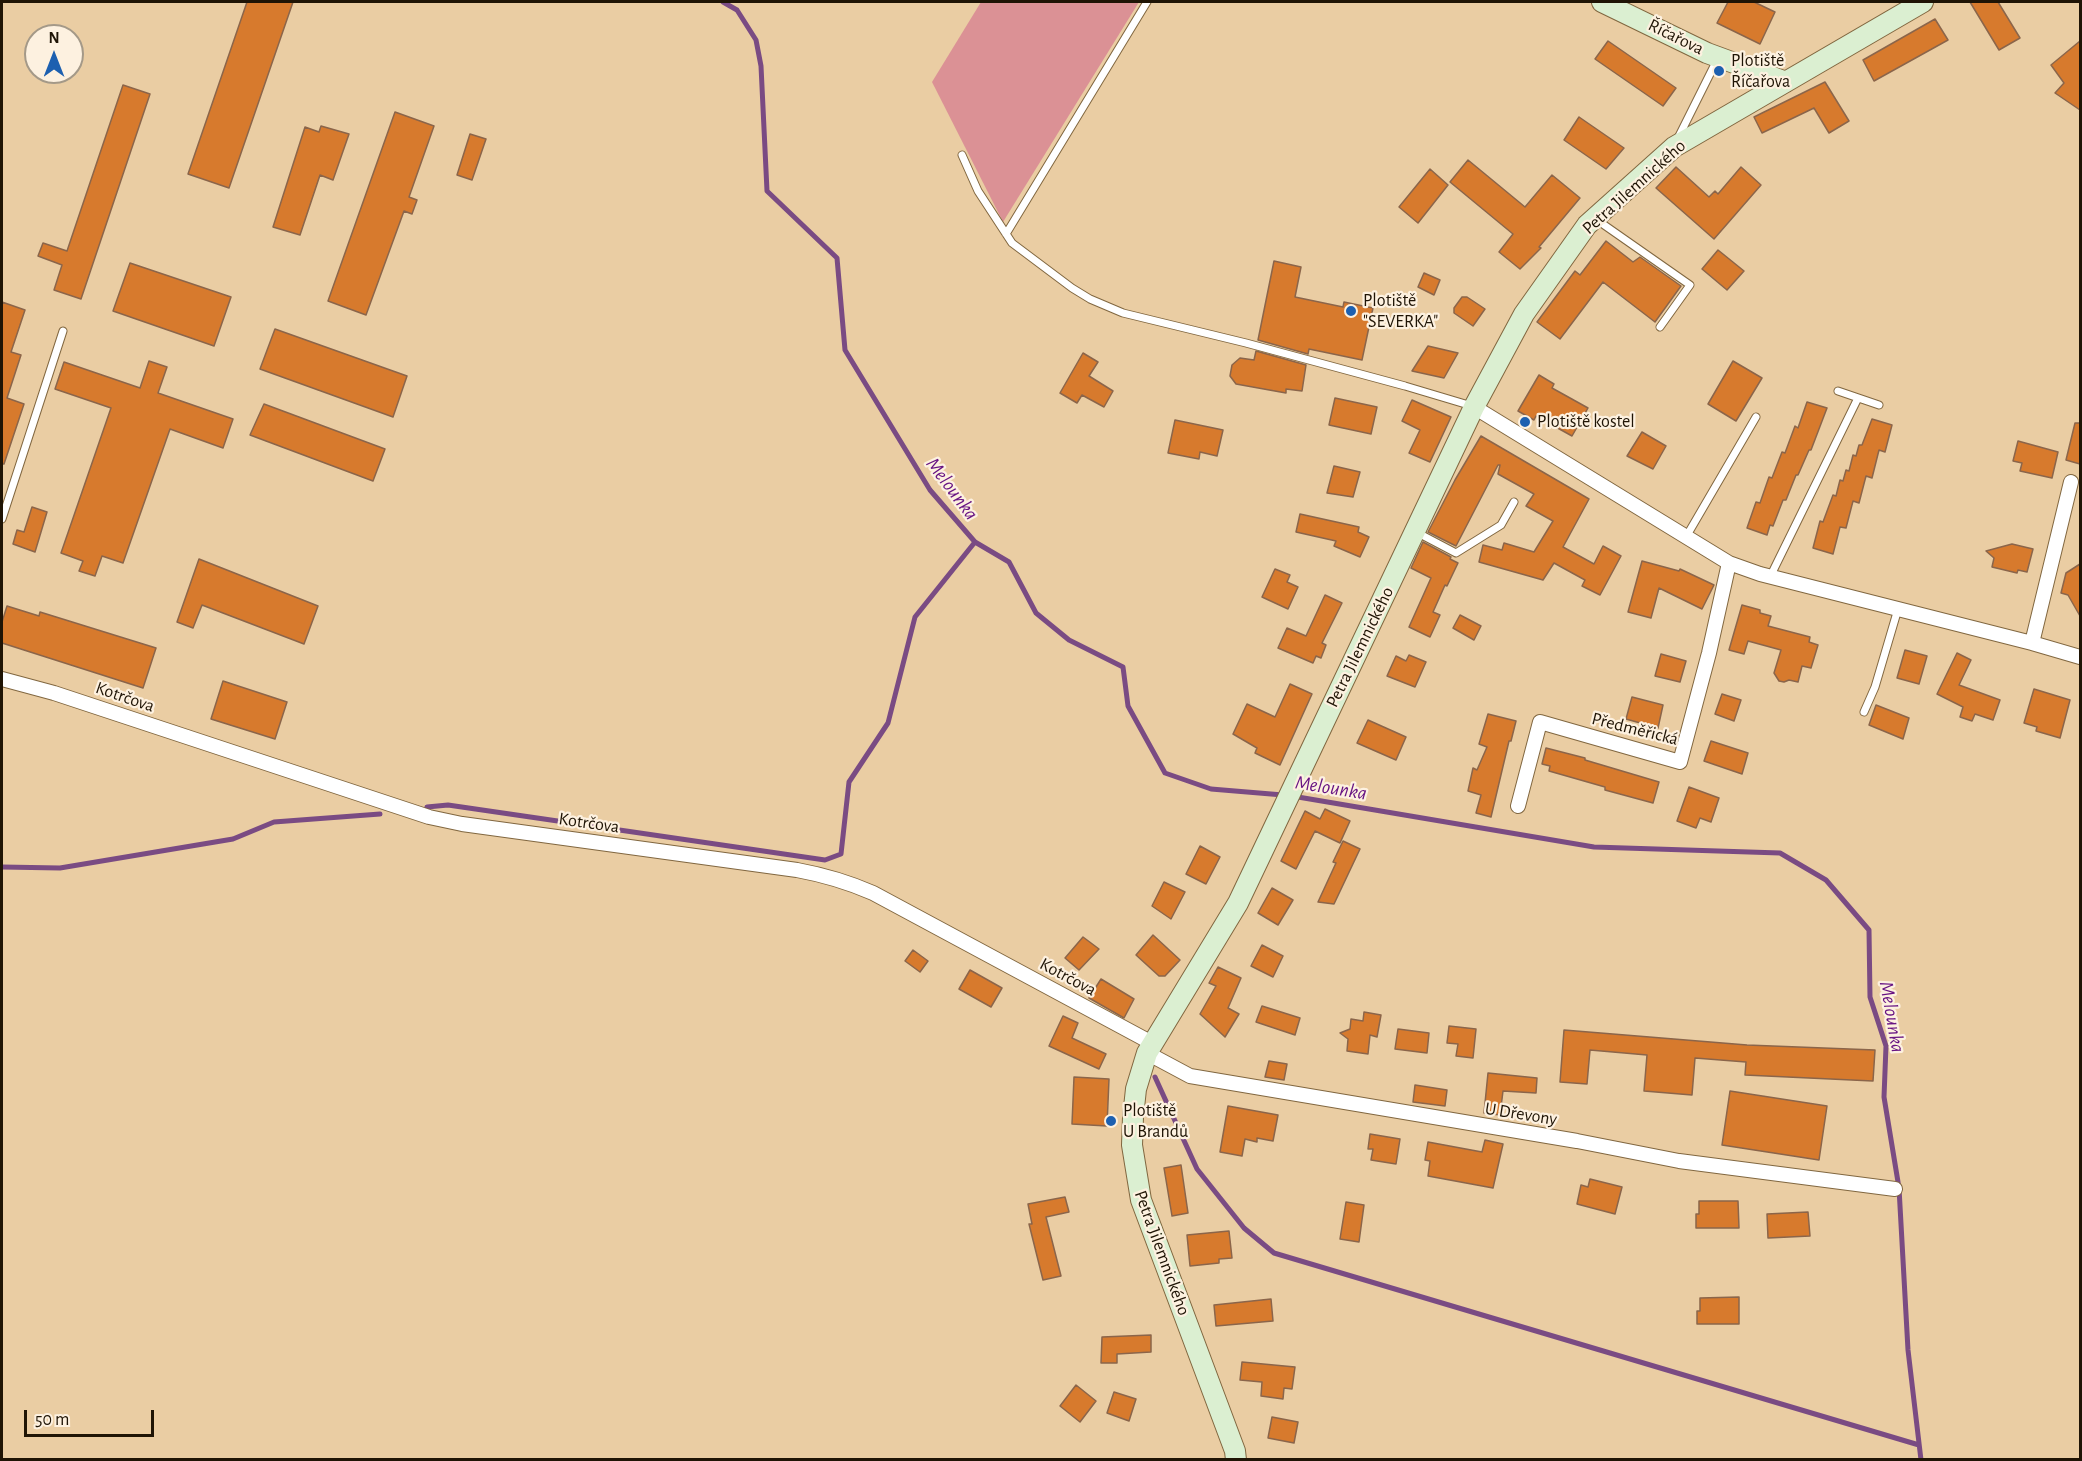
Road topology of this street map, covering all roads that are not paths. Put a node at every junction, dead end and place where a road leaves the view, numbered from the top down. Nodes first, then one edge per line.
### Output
1 (1147, 2) edge
2 (1602, 2) edge
3 (1923, 2) edge
4 (1718, 57) junction
5 (1786, 82) junction
6 (1674, 147) junction
7 (962, 155) dead end
8 (1595, 218) junction
9 (1006, 234) junction
10 (1660, 327) dead end
11 (63, 331) dead end
12 (1838, 391) dead end
13 (1858, 398) junction
14 (1879, 405) dead end
15 (1474, 407) junction
16 (1756, 417) dead end
17 (2071, 482) dead end
18 (1514, 502) dead end
19 (2, 519) edge
20 (1415, 531) junction
21 (1686, 537) junction
22 (1729, 562) junction
23 (1770, 577) junction
24 (1898, 609) junction
25 (2032, 643) junction
26 (2080, 657) edge
27 (2, 679) edge
28 (1864, 712) dead end
29 (1518, 806) dead end
30 (1150, 1048) junction
31 (1895, 1189) dead end
32 (1236, 1460) edge

1 - 9 lane
2 - 4 street, Říčařova
3 - 5 street, Petra Jilemnického
4 - 5 street, Říčařova
4 - 6 lane
5 - 6 street, Petra Jilemnického
6 - 8 street, Petra Jilemnického
7 - 9 lane
8 - 10 lane
8 - 15 street, Petra Jilemnického
9 - 15 lane
11 - 19 lane
12 - 13 lane
13 - 14 lane
13 - 23 lane
15 - 20 street, Petra Jilemnického
15 - 21 street
16 - 21 lane
17 - 25 street
18 - 20 lane
20 - 30 street, Petra Jilemnického
21 - 22 street
22 - 23 street
22 - 29 street, Předměřická
23 - 24 street
24 - 25 street
24 - 28 lane
25 - 26 street
27 - 30 street, Kotrčova
30 - 31 street, U Dřevony
30 - 32 street, Petra Jilemnického

